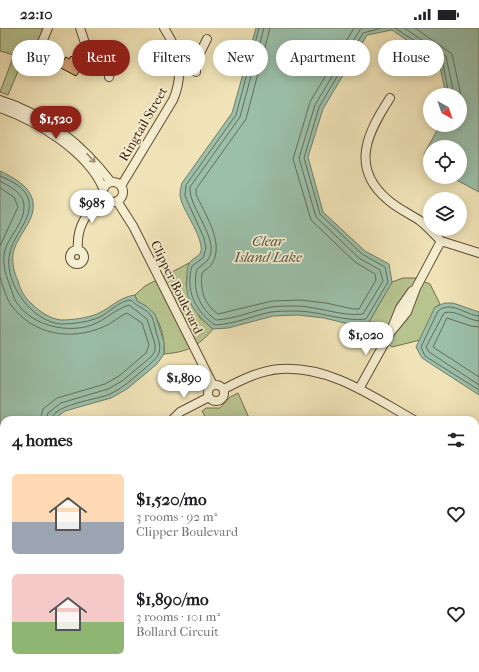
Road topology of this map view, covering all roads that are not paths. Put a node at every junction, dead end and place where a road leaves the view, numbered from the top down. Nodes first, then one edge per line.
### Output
1 (48, 28) edge
2 (80, 28) edge
3 (164, 28) edge
4 (43, 40) edge
5 (84, 40) edge
6 (171, 40) edge
7 (207, 40) dead end
8 (205, 44) edge
9 (178, 76) edge
10 (390, 98) dead end
11 (0, 100) edge
12 (0, 108) edge
13 (111, 182) junction
14 (121, 186) junction
15 (103, 188) junction
16 (105, 198) junction
17 (117, 201) junction
18 (441, 241) junction
19 (78, 250) dead end
20 (479, 253) edge
21 (213, 385) junction
22 (224, 389) junction
23 (359, 389) junction
24 (209, 397) junction
25 (176, 416) edge
26 (407, 416) edge

1 - 4 street
2 - 5 street
3 - 6 street, Ringtail Street
7 - 8 street
9 - 14 street, Ringtail Street
10 - 18 street
11 -> 13 street
12 - 15 street
13 - 14 street
13 - 15 street
14 - 17 street
15 - 16 street
16 - 17 street
16 - 19 street
17 - 21 street, Clipper Boulevard
18 - 20 street
18 - 23 street
21 - 22 street
21 - 24 street
22 - 23 street
22 - 24 street
23 - 26 street
24 - 25 street

